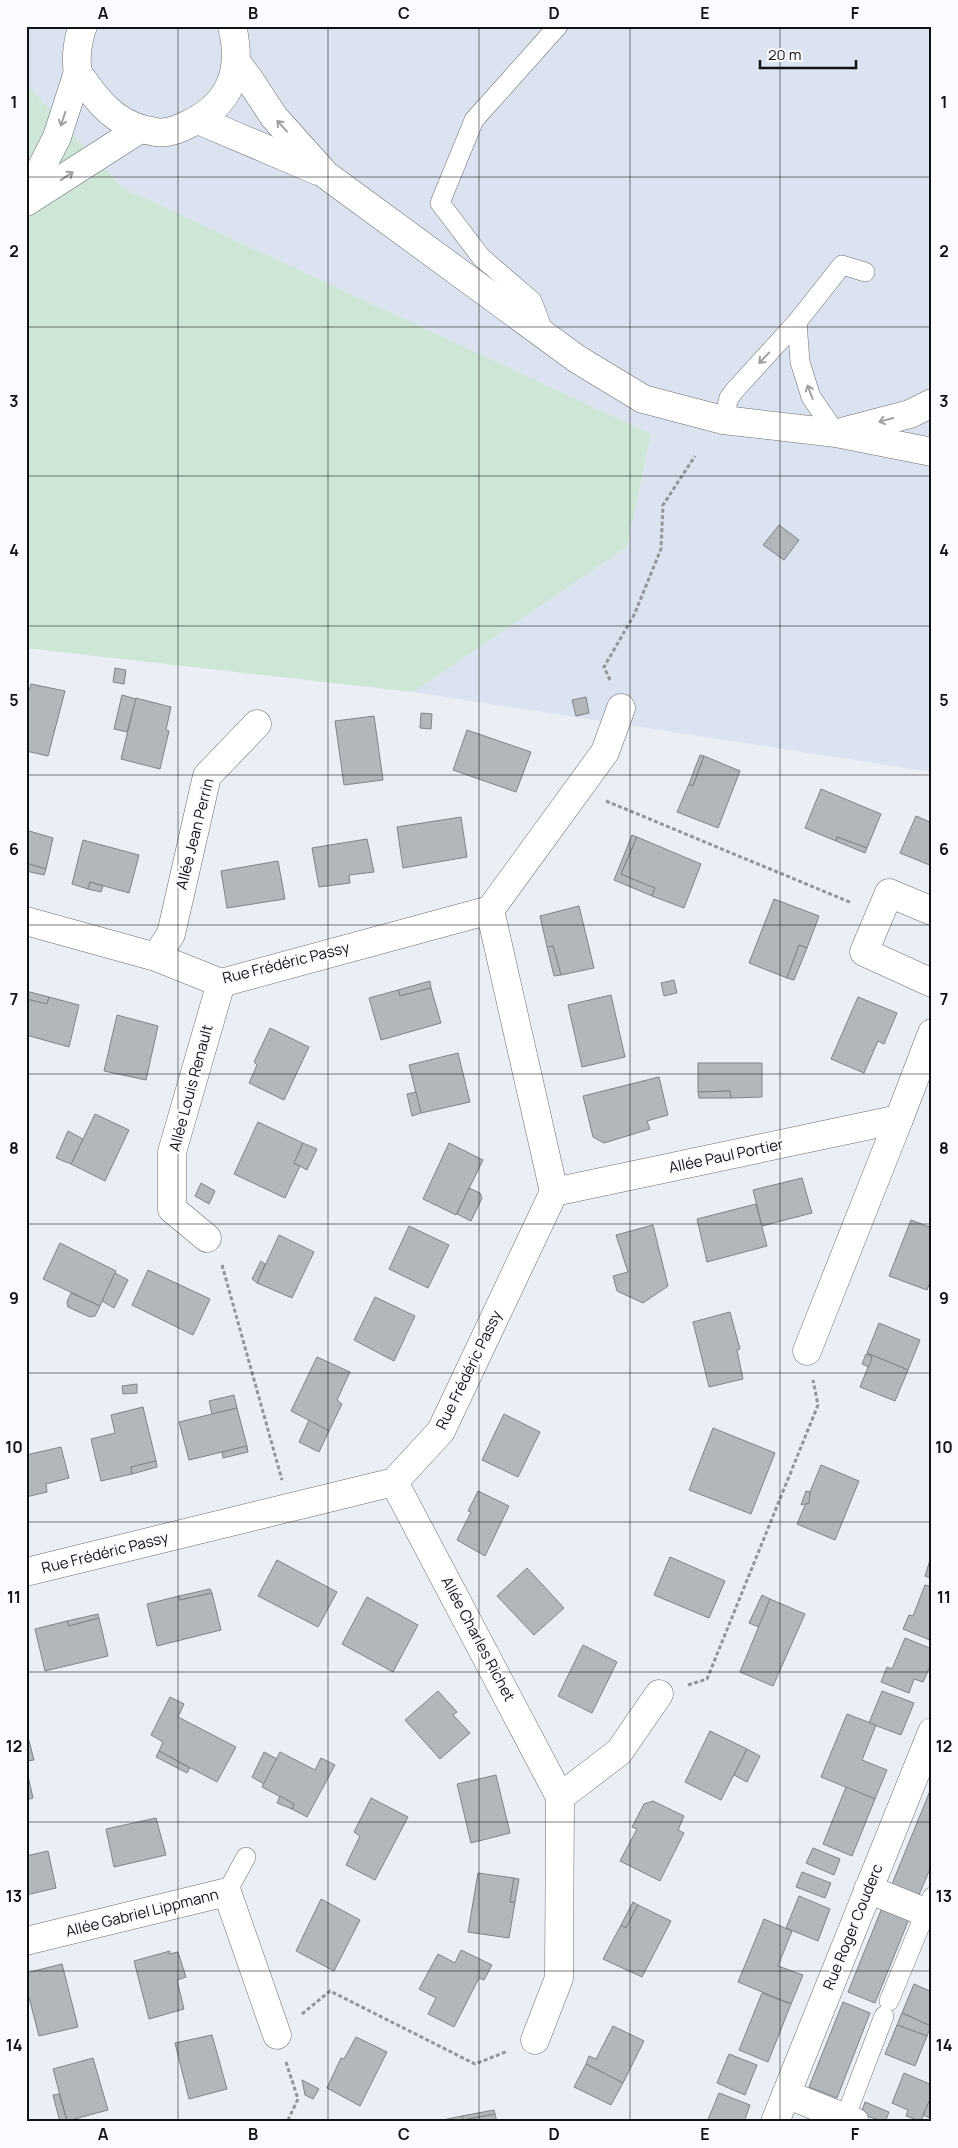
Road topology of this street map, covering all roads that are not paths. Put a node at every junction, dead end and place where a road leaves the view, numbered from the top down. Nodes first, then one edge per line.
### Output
1 (83, 26) edge
2 (232, 26) edge
3 (558, 26) edge
4 (237, 63) junction
5 (78, 72) junction
6 (198, 120) junction
7 (140, 129) junction
8 (326, 175) junction
9 (26, 198) edge
10 (26, 202) edge
11 (865, 272) dead end
12 (797, 322) junction
13 (546, 337) junction
14 (932, 403) edge
15 (723, 420) junction
16 (836, 433) junction
17 (932, 452) edge
18 (621, 708) road end
19 (257, 724) dead end
20 (490, 910) junction
21 (932, 911) edge
22 (26, 921) edge
23 (156, 958) junction
24 (221, 982) junction
25 (932, 983) edge
26 (932, 1033) edge
27 (899, 1119) junction
28 (554, 1192) junction
29 (207, 1238) road end
30 (807, 1351) road end
31 (394, 1482) junction
32 (26, 1572) edge
33 (659, 1694) road end
34 (932, 1732) edge
35 (560, 1797) junction
36 (246, 1857) dead end
37 (868, 1889) junction
38 (227, 1892) junction
39 (930, 1908) edge
40 (26, 1941) edge
41 (277, 2035) road end
42 (536, 2040) road end
43 (786, 2094) junction
44 (850, 2120) edge
45 (775, 2122) edge

1 - 5 street
2 - 4 street
3 - 13 lane
4 - 6 street
8 -> 4 street
5 - 7 street
5 -> 9 street
6 - 7 street
6 - 8 street
10 -> 7 street
8 - 13 street
11 - 12 lane
12 -> 15 lane
16 -> 12 lane
13 - 15 street
14 -> 16 street
15 - 16 street
16 - 17 street
18 - 20 street
19 - 23 street, Allée Jean Perrin
20 - 24 street, Rue Frédéric Passy
20 - 28 street
21 - 25 street
22 - 23 street, Rue Frédéric Passy
23 - 24 street, Rue Frédéric Passy
24 - 29 street, Allée Louis Renault
26 - 27 street
27 - 28 street, Allée Paul Portier
27 - 30 street
28 - 31 street, Rue Frédéric Passy
31 - 32 street, Rue Frédéric Passy
31 - 35 street, Allée Charles Richet
33 - 35 street
34 - 37 street, Rue Roger Couderc
35 - 42 street, Allée Charles Richet
36 - 38 lane
37 - 39 street
37 - 43 street, Rue Roger Couderc
38 - 40 street, Allée Gabriel Lippmann
38 - 41 street, Allée Gabriel Lippmann
39 - 44 lane
43 - 44 street
43 - 45 street, Rue Roger Couderc

